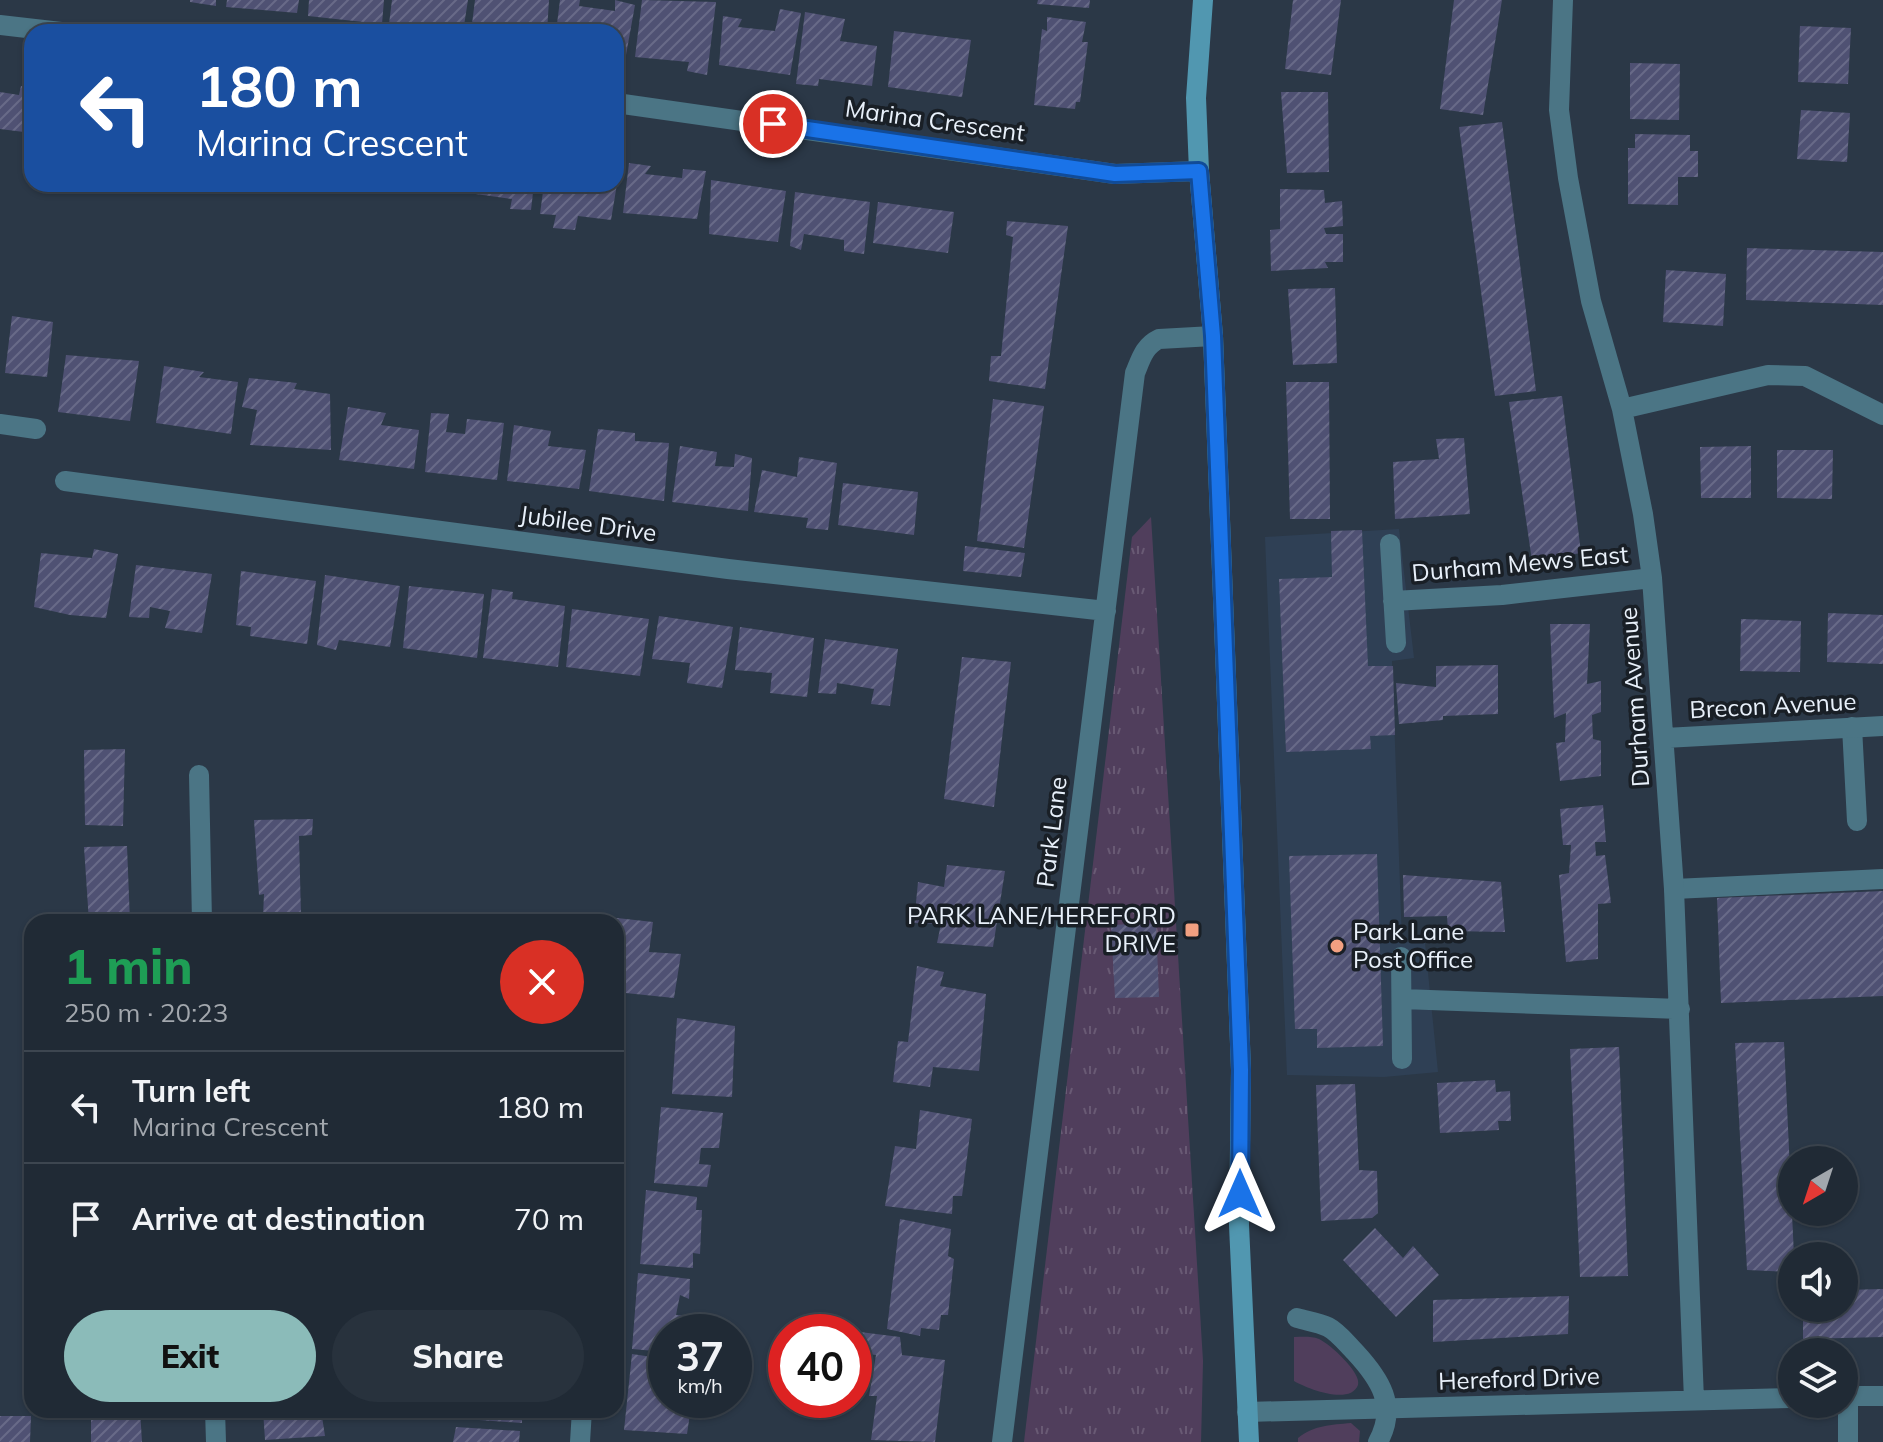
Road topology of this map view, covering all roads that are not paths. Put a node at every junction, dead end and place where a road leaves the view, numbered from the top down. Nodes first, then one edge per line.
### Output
1 (1203, 0) edge
2 (1563, 0) edge
3 (0, 25) edge
4 (24, 28) edge
5 (624, 104) edge
6 (1199, 171) junction
7 (1213, 336) junction
8 (1622, 409) junction
9 (1883, 415) edge
10 (0, 424) edge
11 (36, 429) dead end
12 (65, 481) dead end
13 (1390, 544) dead end
14 (1652, 578) junction
15 (1393, 601) junction
16 (1106, 611) junction
17 (1396, 643) dead end
18 (1883, 726) edge
19 (1852, 727) junction
20 (1665, 738) junction
21 (199, 775) dead end
22 (1857, 821) dead end
23 (1883, 879) edge
24 (1674, 889) junction
25 (202, 914) edge
26 (1401, 957) dead end
27 (1402, 999) junction
28 (1680, 1009) junction
29 (1402, 1059) dead end
30 (1297, 1318) dead end
31 (1858, 1396) edge
32 (1883, 1396) edge
33 (1778, 1398) edge
34 (1694, 1400) junction
35 (1386, 1408) junction
36 (1247, 1412) junction
37 (215, 1418) edge
38 (582, 1418) edge
39 (1847, 1418) edge
40 (216, 1442) edge
41 (580, 1442) edge
42 (1002, 1442) edge
43 (1249, 1442) edge
44 (1378, 1442) edge
45 (1848, 1442) edge

1 - 6 street
2 - 8 street, Durham Avenue
3 - 4 street
5 - 6 street, Marina Crescent
6 - 7 street
7 - 16 street, Park Lane
7 - 36 street
8 - 9 street
8 - 14 street, Durham Avenue
10 - 11 street
12 - 16 street, Jubilee Drive
13 - 15 street, Durham Mews East
14 - 15 street, Durham Mews East
14 - 20 street, Durham Avenue
15 - 17 street, Durham Mews East
16 - 42 street, Park Lane
18 - 19 street, Brecon Avenue
19 - 20 street, Brecon Avenue
19 - 22 street
20 - 24 street, Durham Avenue
21 - 25 street
23 - 24 street
24 - 28 street, Durham Avenue
26 - 27 street
27 - 28 street
27 - 29 street
28 - 34 street, Durham Avenue
30 - 35 street
31 - 32 street
33 - 34 street, Hereford Drive
34 - 35 street, Hereford Drive
35 - 36 street, Hereford Drive
35 - 44 street
36 - 43 street
37 - 40 street
38 - 41 street
39 - 45 street

